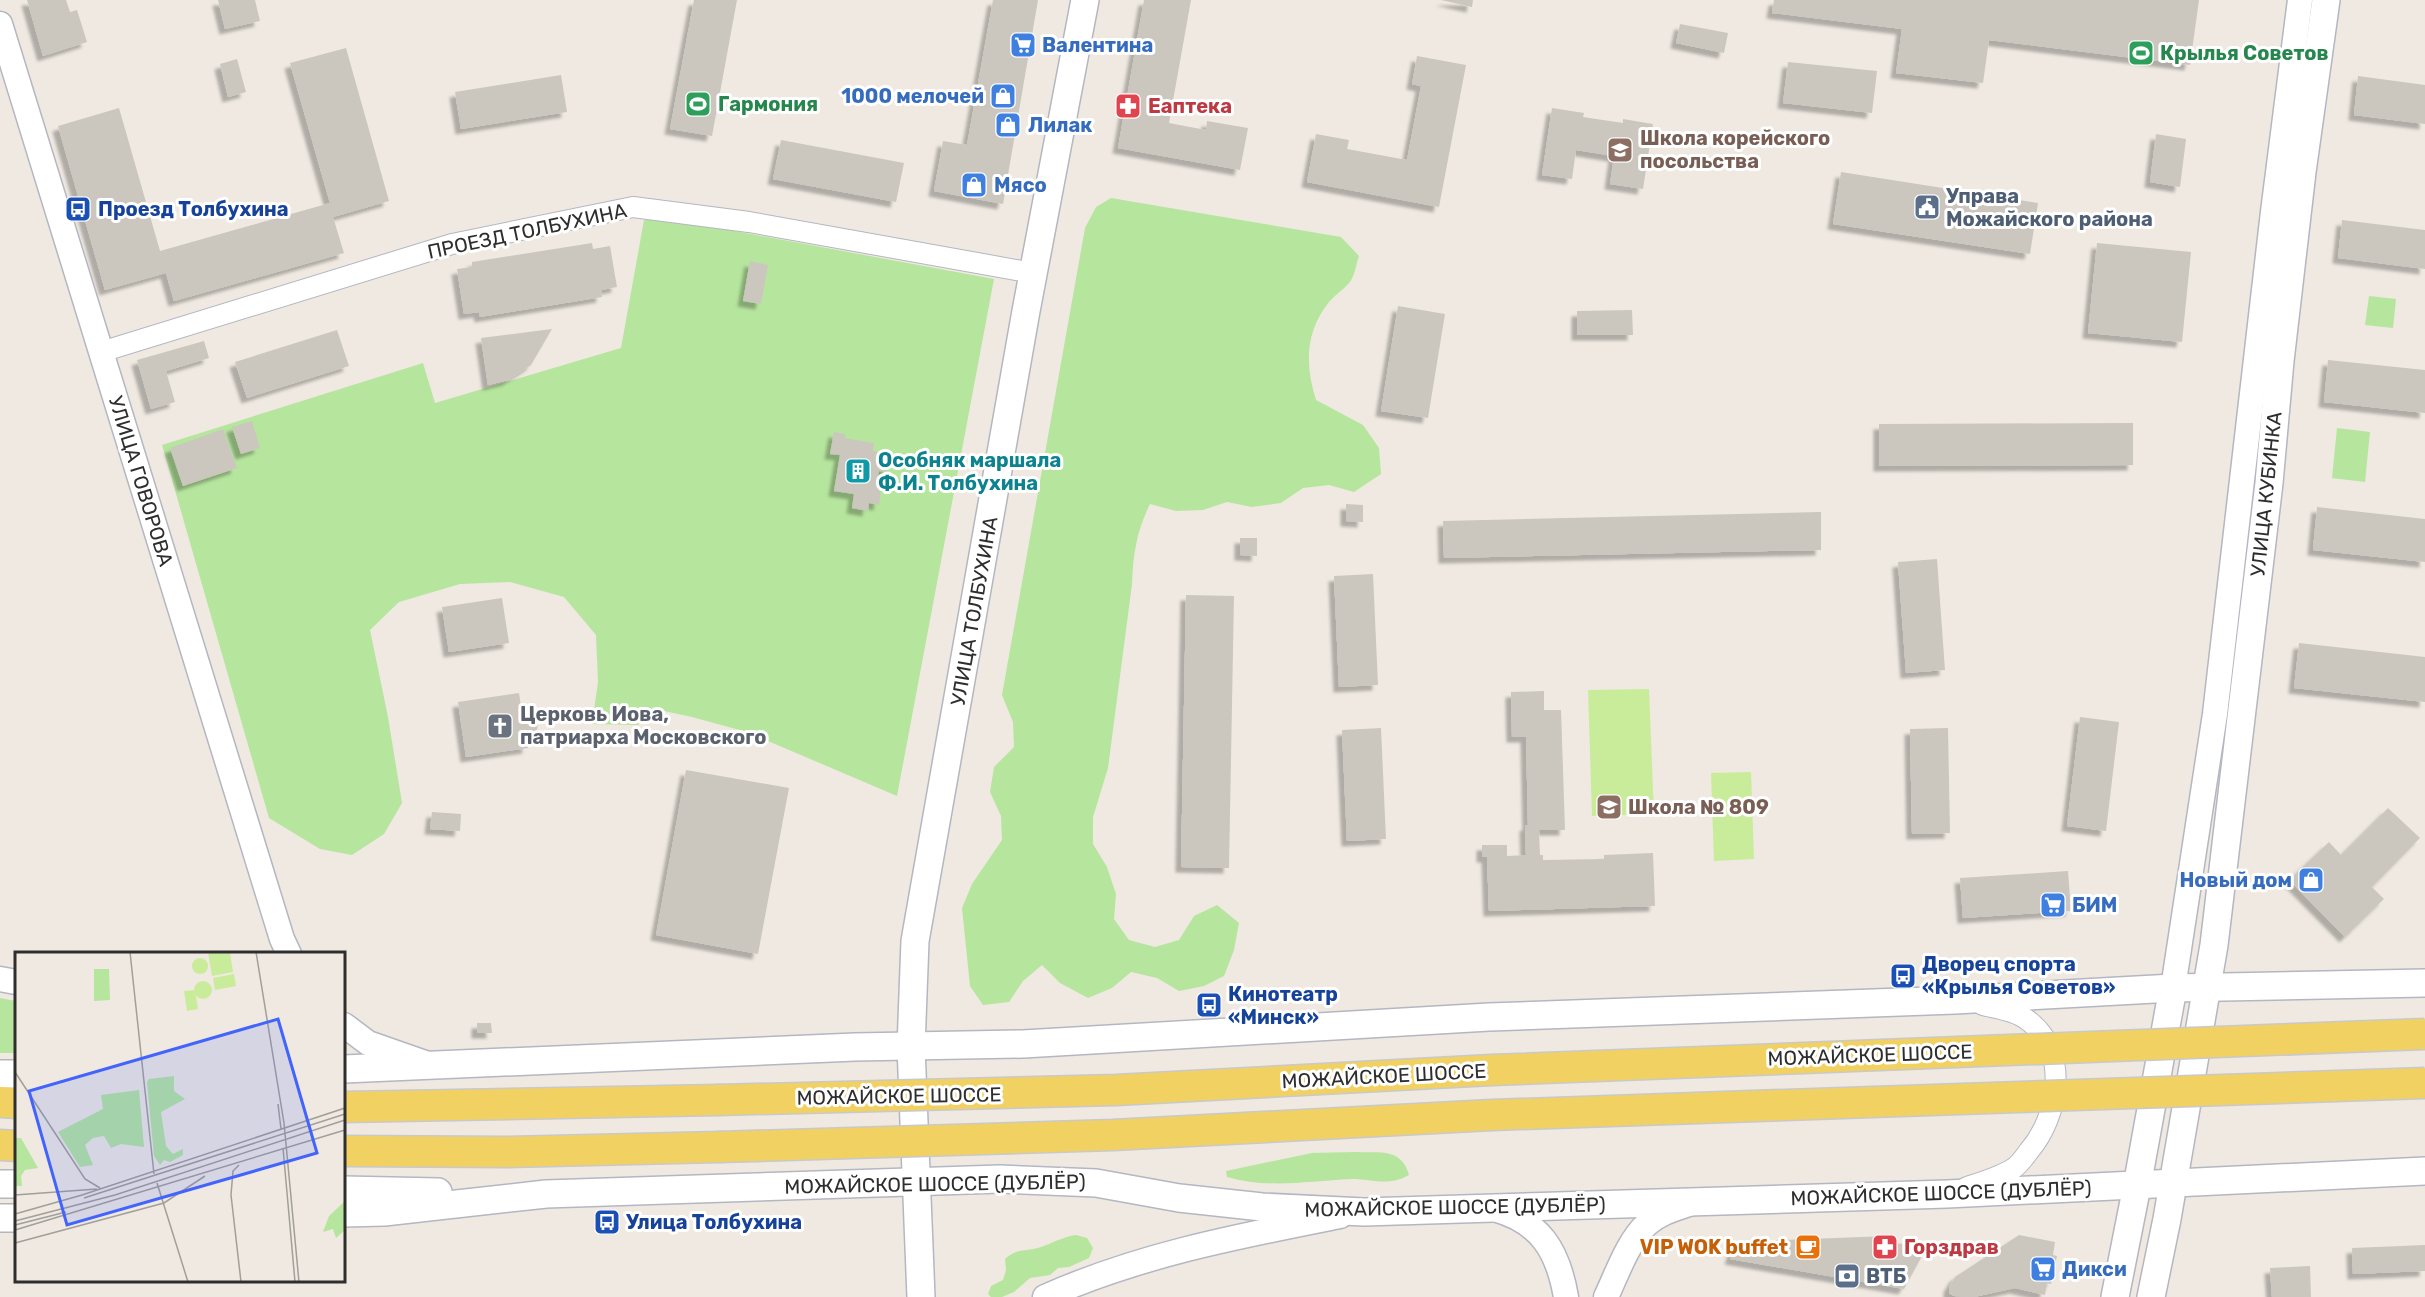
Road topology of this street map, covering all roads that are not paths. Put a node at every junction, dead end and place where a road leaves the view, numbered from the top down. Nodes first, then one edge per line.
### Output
1 (1085, 0) edge
2 (2301, 0) edge
3 (2326, 0) edge
4 (0, 24) edge
5 (1033, 273) junction
6 (101, 352) junction
7 (284, 949) edge
8 (0, 979) edge
9 (15, 982) edge
10 (2425, 983) edge
11 (2208, 987) junction
12 (2173, 988) junction
13 (1954, 1000) junction
14 (345, 1026) edge
15 (2425, 1034) edge
16 (911, 1047) junction
17 (345, 1048) edge
18 (428, 1064) junction
19 (345, 1069) edge
20 (2425, 1083) edge
21 (0, 1102) edge
22 (15, 1103) edge
23 (345, 1107) edge
24 (0, 1145) edge
25 (15, 1146) edge
26 (345, 1150) edge
27 (2425, 1171) edge
28 (915, 1182) junction
29 (2173, 1184) junction
30 (2137, 1186) junction
31 (345, 1190) edge
32 (546, 1194) junction
33 (1947, 1194) junction
34 (1697, 1202) junction
35 (1491, 1209) junction
36 (1364, 1212) junction
37 (345, 1213) edge
38 (921, 1297) edge
39 (1045, 1297) edge
40 (1566, 1297) edge
41 (1611, 1297) edge
42 (2115, 1297) edge
43 (2151, 1297) edge

1 - 5 main road, УЛИЦА ТОЛБУХИНА
2 - 12 street
3 - 11 main road, УЛИЦА КУБИНКА
4 - 6 street, УЛИЦА ГОВОРОВА
5 - 6 street, ПРОЕЗД ТОЛБУХИНА
5 - 16 main road, УЛИЦА ТОЛБУХИНА
6 - 7 street, УЛИЦА ГОВОРОВА
8 - 9 street
10 - 11 main road
11 - 12 main road
11 - 29 main road, УЛИЦА КУБИНКА
12 - 13 main road
12 - 30 main road
13 - 16 main road
13 - 33 street
14 - 18 street
15 - 23 main road, МОЖАЙСКОЕ ШОССЕ, bridge
16 - 18 main road
16 - 28 main road, УЛИЦА ТОЛБУХИНА
17 - 18 street
18 - 19 main road
20 - 26 main road, bridge
21 - 22 main road
24 - 25 main road
27 - 29 main road, МОЖАЙСКОЕ ШОССЕ (ДУБЛЁР)
28 - 32 main road, МОЖАЙСКОЕ ШОССЕ (ДУБЛЁР)
28 - 36 main road, МОЖАЙСКОЕ ШОССЕ (ДУБЛЁР)
28 - 38 main road, УЛИЦА ТОЛБУХИНА
29 - 30 main road, МОЖАЙСКОЕ ШОССЕ (ДУБЛЁР)
29 - 43 main road, УЛИЦА КУБИНКА
30 - 33 main road, МОЖАЙСКОЕ ШОССЕ (ДУБЛЁР)
30 - 42 main road
31 - 32 main road
32 - 37 main road, МОЖАЙСКОЕ ШОССЕ (ДУБЛЁР)
33 - 34 main road, МОЖАЙСКОЕ ШОССЕ (ДУБЛЁР)
34 - 35 main road, МОЖАЙСКОЕ ШОССЕ (ДУБЛЁР)
34 - 41 street
35 - 36 main road, МОЖАЙСКОЕ ШОССЕ (ДУБЛЁР)
35 - 40 street
36 - 39 street

